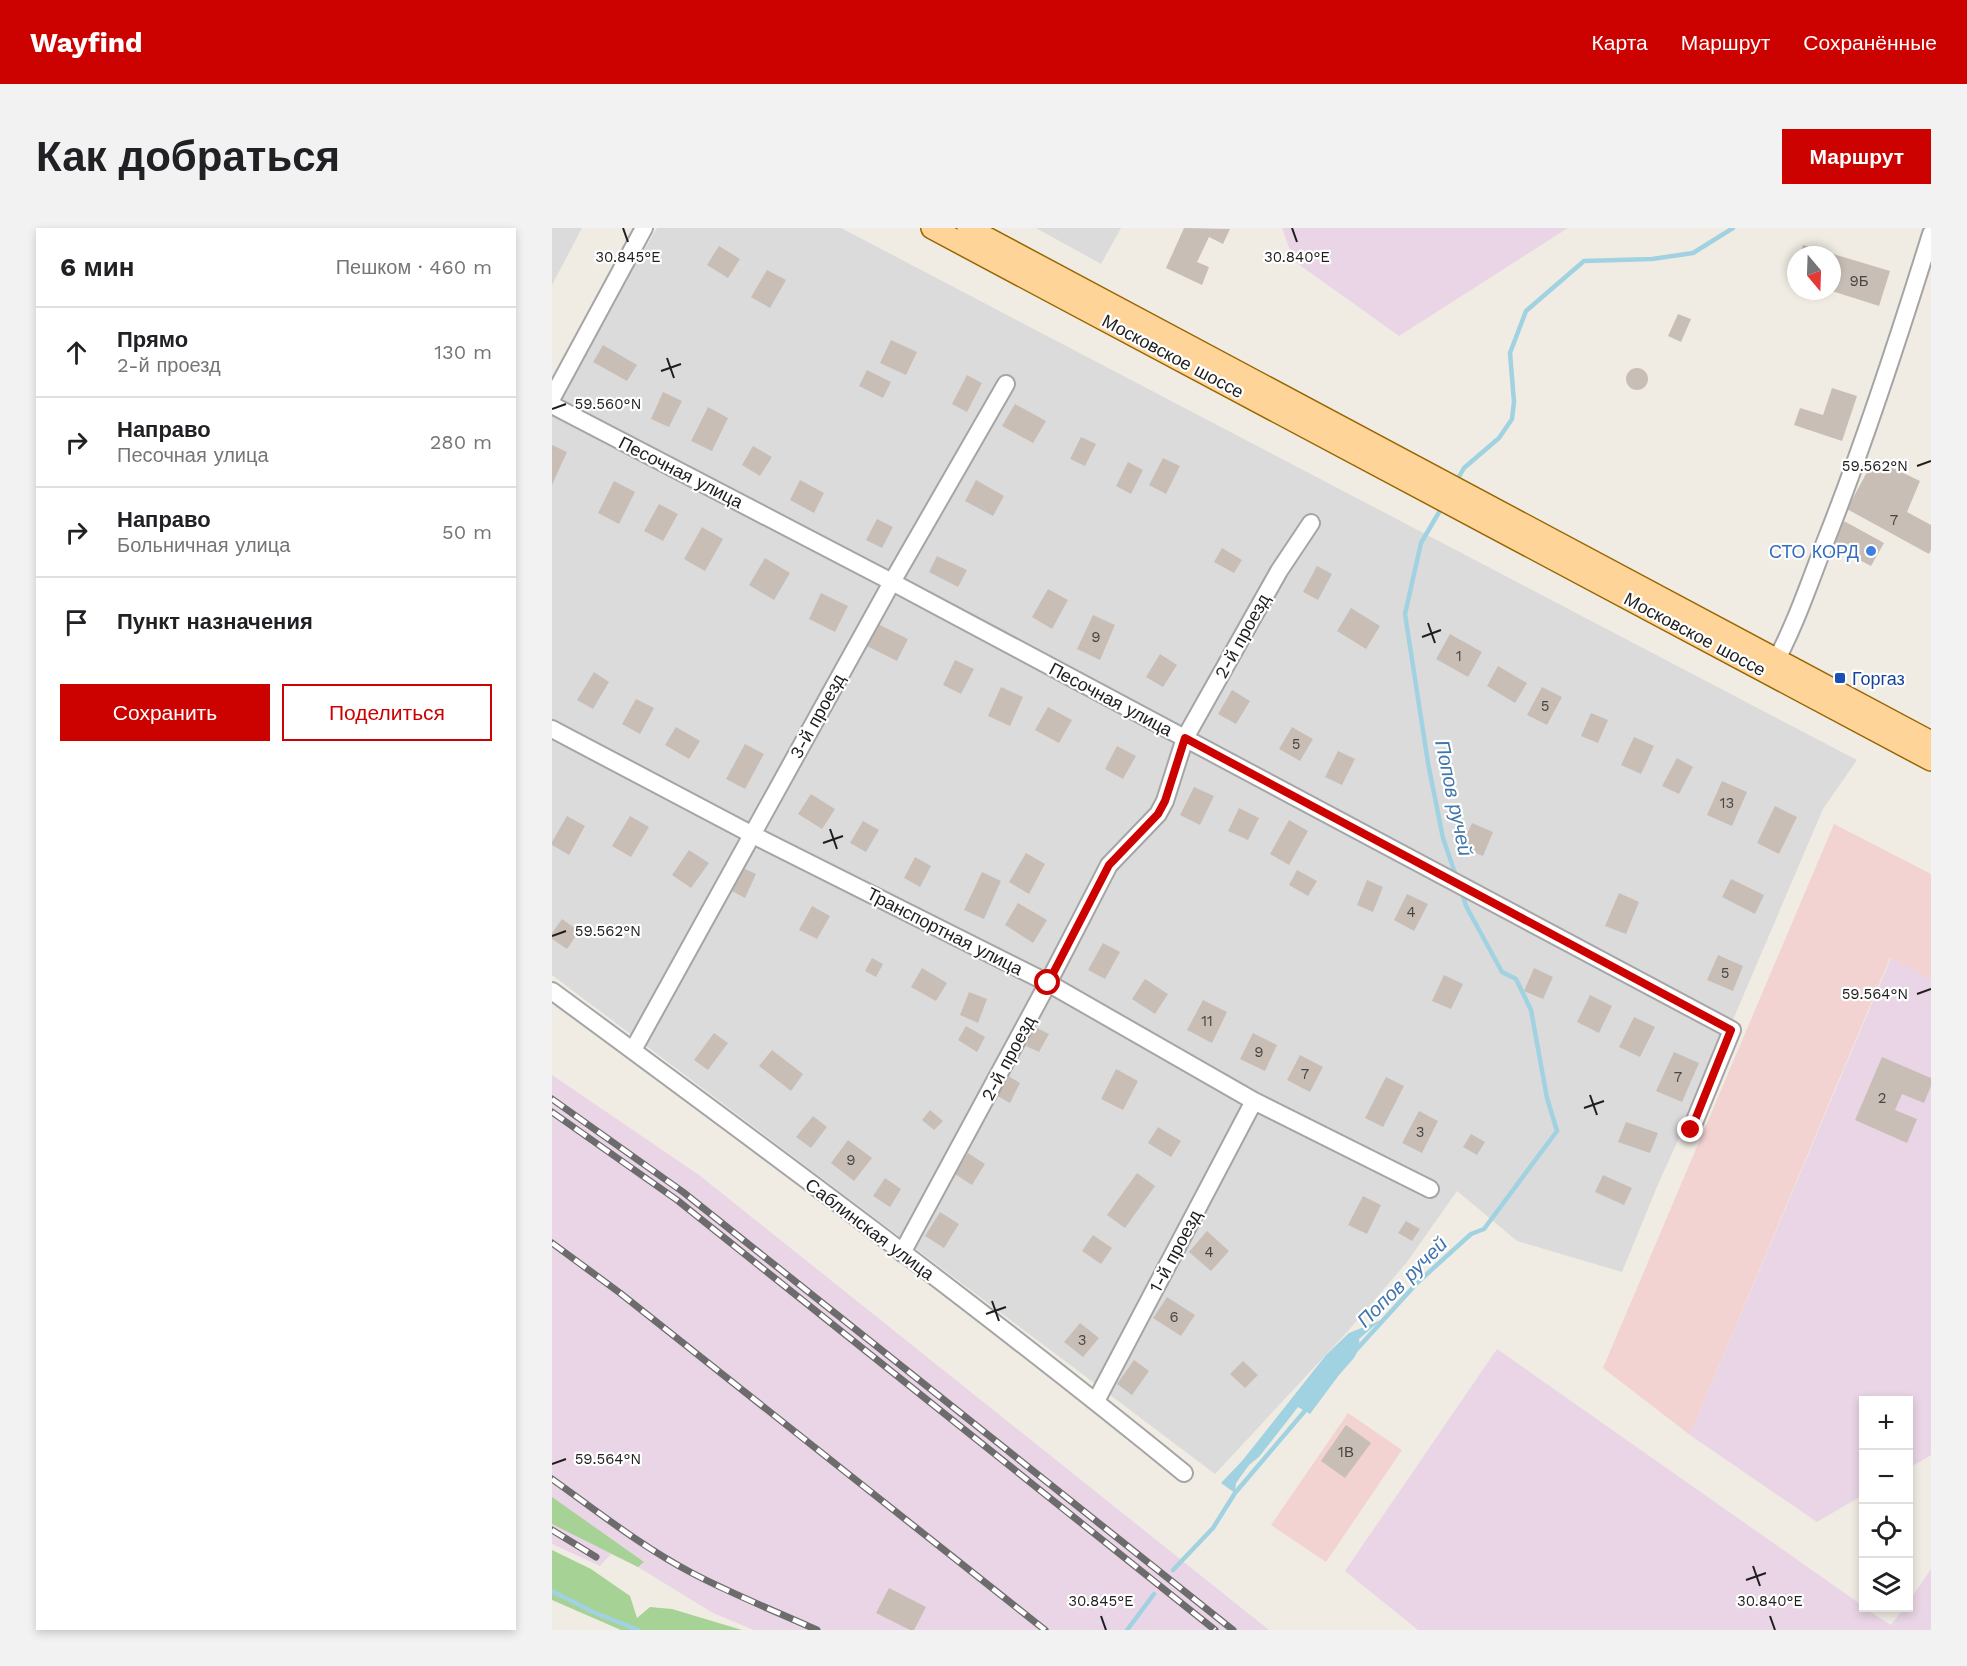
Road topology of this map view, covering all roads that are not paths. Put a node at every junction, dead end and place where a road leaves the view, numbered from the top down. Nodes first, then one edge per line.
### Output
1 (644, 228) edge
2 (932, 228) edge
3 (968, 228) edge
4 (1931, 234) edge
5 (1006, 384) dead end
6 (552, 398) edge
7 (552, 405) edge
8 (1418, 476) junction
9 (1311, 523) dead end
10 (892, 582) junction
11 (1773, 666) junction
12 (552, 729) edge
13 (1185, 738) junction
14 (1931, 742) edge
15 (1931, 760) edge
16 (751, 834) junction
17 (1048, 983) junction
18 (552, 991) edge
19 (633, 1050) junction
20 (1254, 1101) junction
21 (1691, 1130) dead end
22 (1430, 1189) dead end
23 (902, 1253) junction
24 (1096, 1401) junction
25 (1184, 1473) dead end

1 - 6 street
2 - 8 main road, Московское шоссе
3 - 8 main road, Московское шоссе
4 - 11 street
5 - 10 street, 3-й проезд
7 - 10 street, Песочная улица
8 - 11 main road, Московское шоссе
9 - 13 street, 2-й проезд
10 - 13 street, Песочная улица
10 - 16 street, 3-й проезд
11 - 14 main road, Московское шоссе
11 - 15 main road, Московское шоссе
12 - 16 street, Транспортная улица
13 - 17 street, 2-й проезд
13 - 21 street, Песочная улица
16 - 17 street, Транспортная улица
16 - 19 street, 3-й проезд
17 - 20 street, Транспортная улица
17 - 23 street, 2-й проезд
18 - 19 street, Саблинская улица
19 - 23 street, Саблинская улица
20 - 22 street, Транспортная улица
20 - 24 street, 1-й проезд
23 - 24 street, Саблинская улица
24 - 25 street, Саблинская улица

